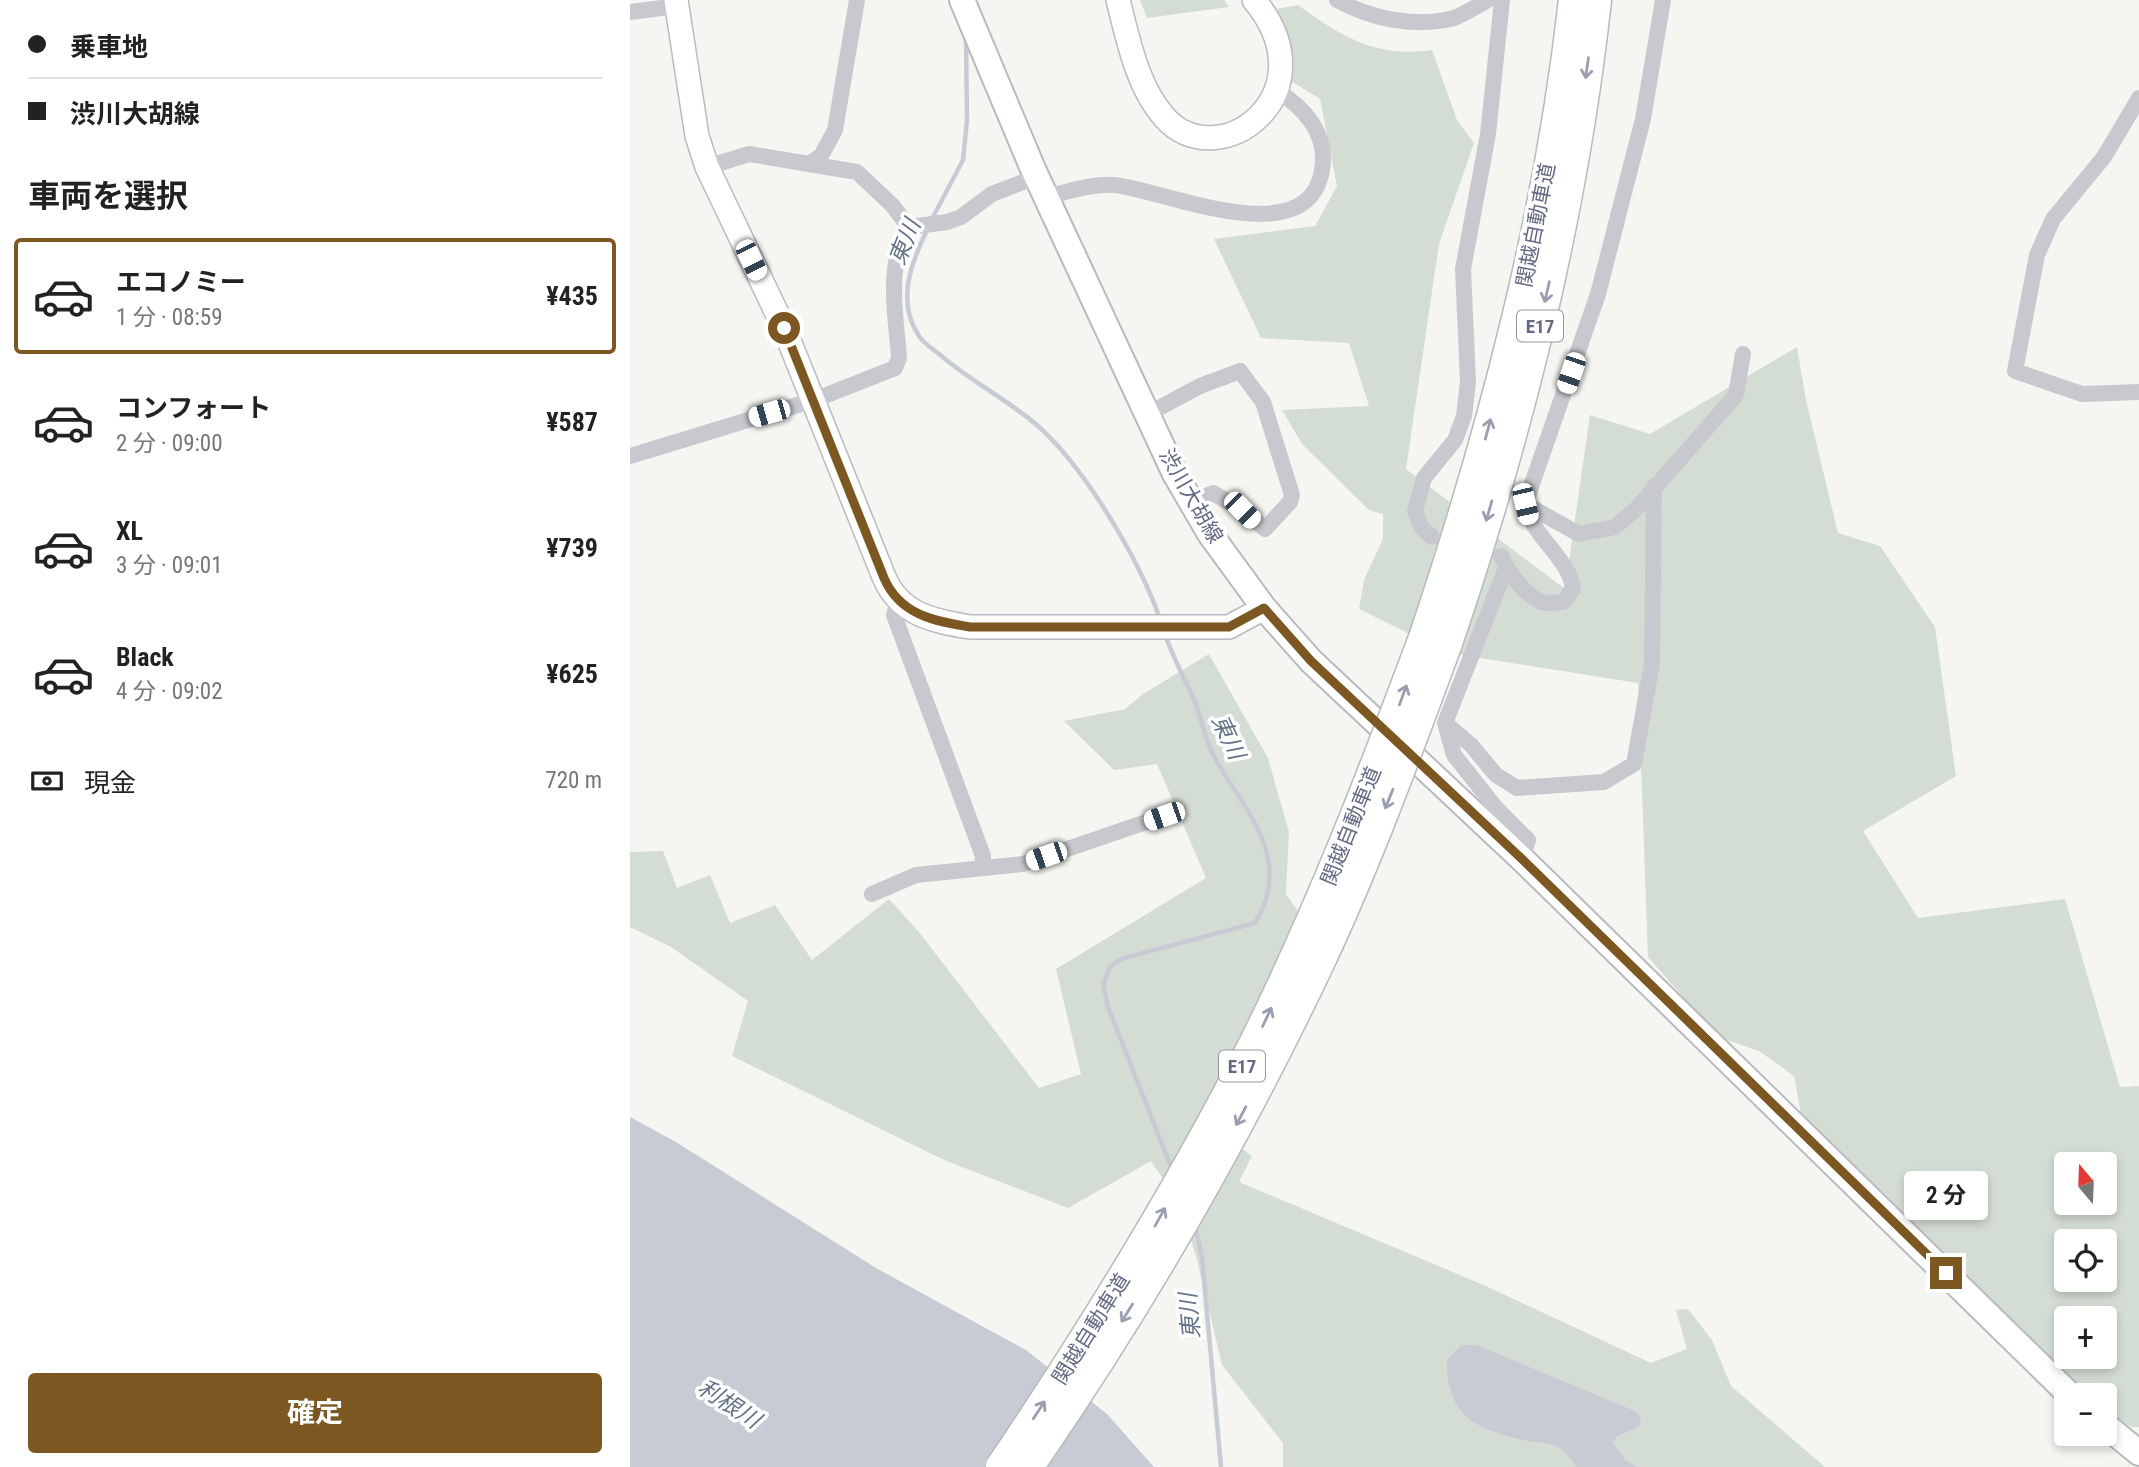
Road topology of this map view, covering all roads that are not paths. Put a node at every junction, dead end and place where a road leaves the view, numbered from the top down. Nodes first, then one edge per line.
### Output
1 (857, 0) edge
2 (962, 0) edge
3 (1118, 0) edge
4 (1254, 0) edge
5 (1337, 0) edge
6 (1488, 0) edge
7 (1502, 0) edge
8 (1574, 0) edge
9 (1596, 0) edge
10 (1663, 0) edge
11 (677, 3) edge
12 (630, 12) edge
13 (1278, 91) junction
14 (2139, 98) edge
15 (809, 164) junction
16 (707, 167) junction
17 (1041, 187) junction
18 (914, 225) junction
19 (1743, 354) dead end
20 (2139, 392) edge
21 (814, 400) junction
22 (1148, 414) junction
23 (630, 456) edge
24 (1654, 486) junction
25 (1190, 503) junction
26 (1525, 504) junction
27 (1432, 537) dead end
28 (898, 600) junction
29 (1264, 608) junction
30 (1436, 639) junction
31 (1445, 723) junction
32 (1164, 816) dead end
33 (1522, 859) junction
34 (982, 867) junction
35 (872, 894) dead end
36 (2058, 1383) edge
37 (2117, 1435) edge
38 (2139, 1453) edge
39 (1001, 1467) edge
40 (1028, 1467) edge

1 - 15 street
2 - 17 main road, 渋川大胡線
3 - 13 street
4 - 13 street
5 - 6 street
7 - 27 street
30 -> 8 highway, 関越自動車道 / E17
9 -> 30 highway, 関越自動車道 / E17
10 - 26 street
11 - 12 street
11 - 16 street
13 - 17 street
14 - 20 street
15 - 16 street
15 - 18 street
16 - 21 street
17 - 18 street
17 - 22 main road, 渋川大胡線
18 - 21 street
19 - 24 street
21 - 23 street
21 - 28 street
22 - 25 main road, 渋川大胡線
22 - 25 street
24 - 26 street
24 - 31 street
25 - 29 main road, 渋川大胡線
26 - 31 street
28 - 29 street
28 - 34 street
29 - 33 main road, 渋川大胡線
39 -> 30 highway, 関越自動車道 / E17, bridge
30 -> 40 highway, 関越自動車道 / E17, bridge
31 - 33 street
32 - 34 street
33 - 36 main road, 渋川大胡線
34 - 35 street
37 - 38 main road

